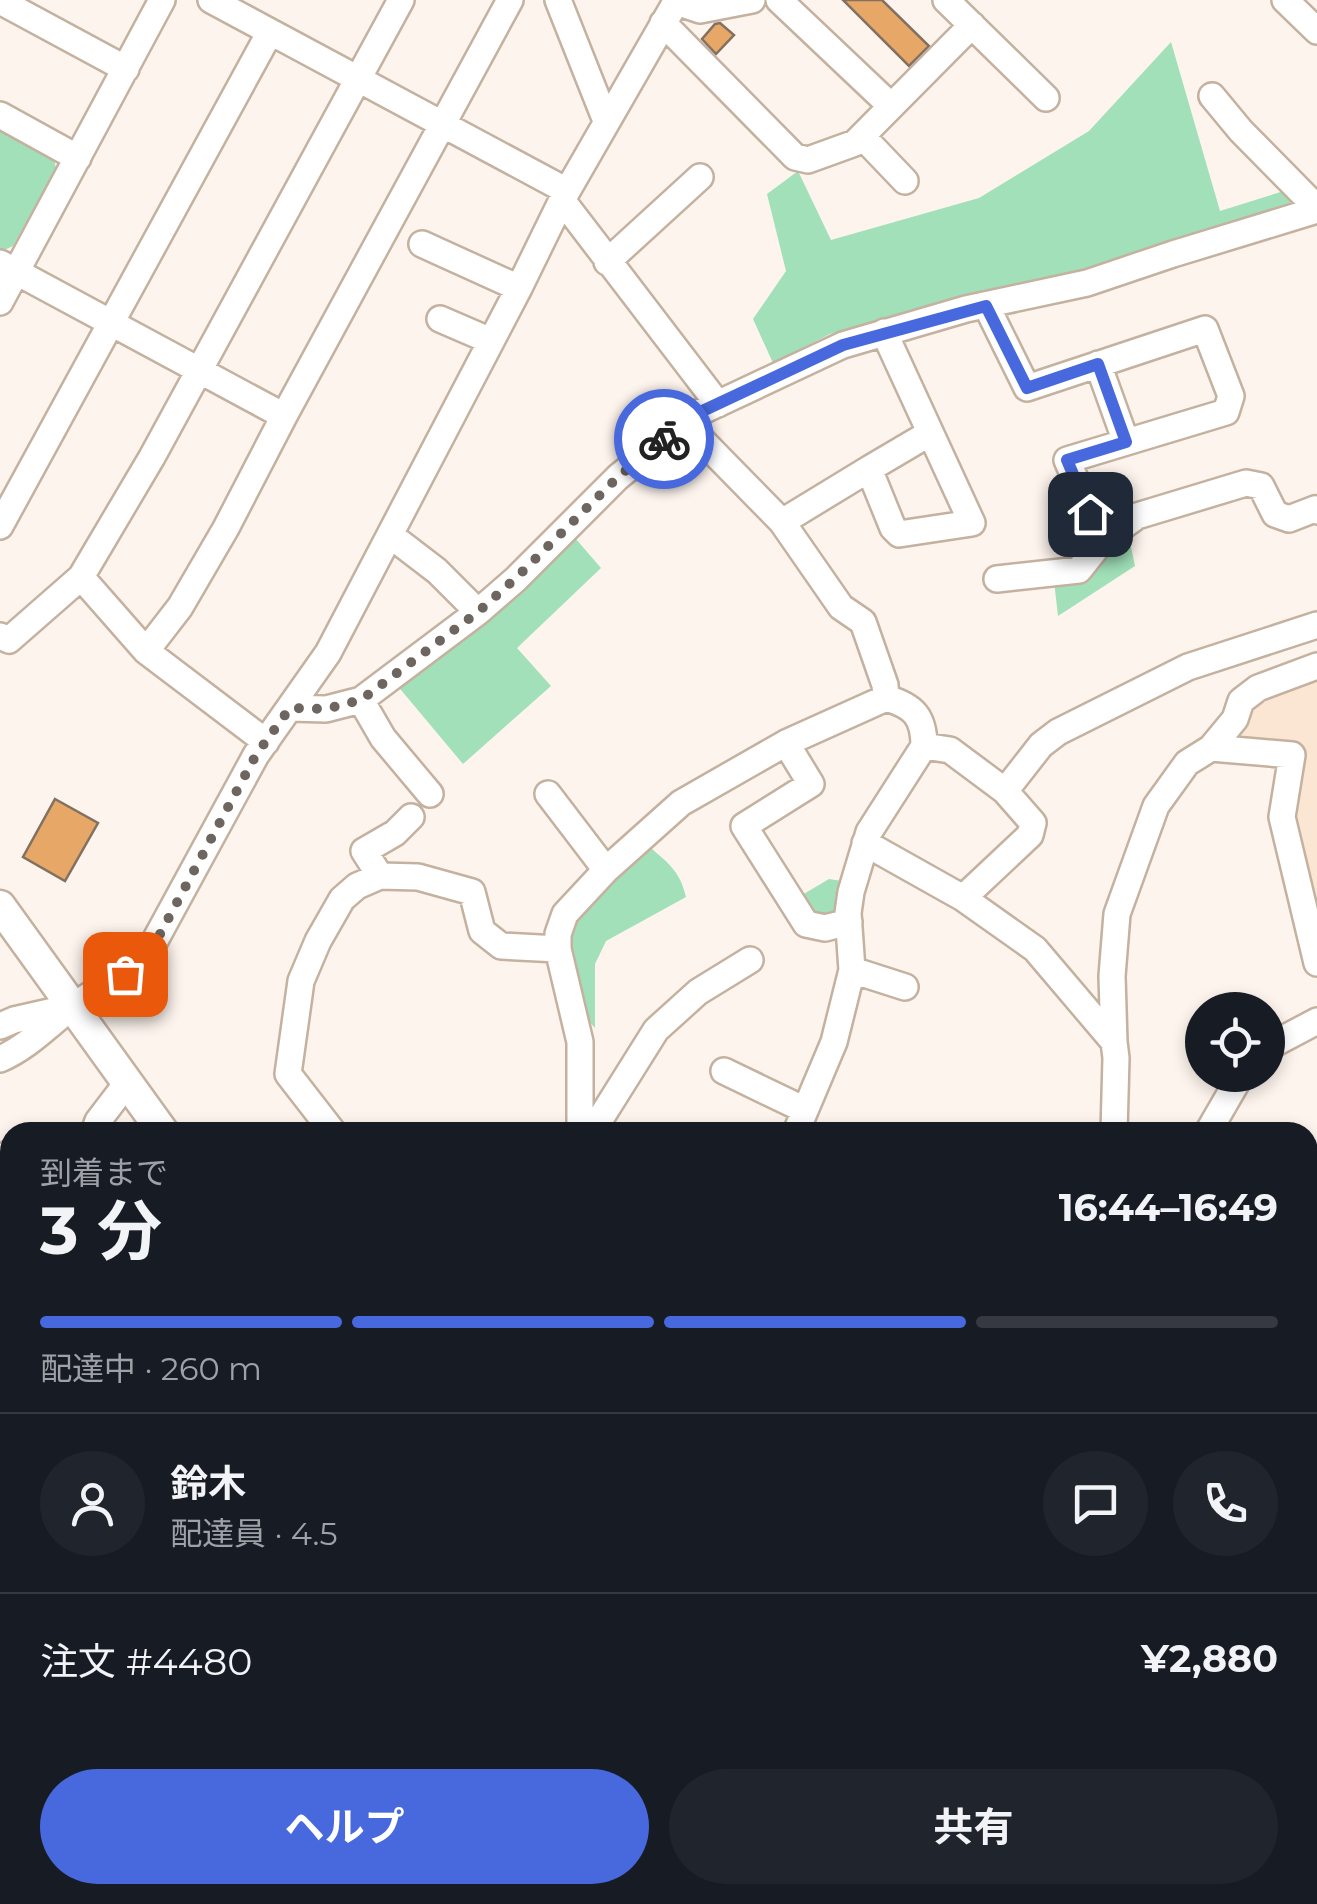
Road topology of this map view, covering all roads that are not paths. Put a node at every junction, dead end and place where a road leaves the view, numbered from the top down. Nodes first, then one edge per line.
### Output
1 (162, 0) edge
2 (211, 0) edge
3 (401, 0) edge
4 (510, 0) edge
5 (558, 0) edge
6 (752, 0) edge
7 (778, 0) edge
8 (946, 0) edge
9 (1285, 0) edge
10 (0, 2) edge
11 (672, 9) edge
12 (972, 25) junction
13 (270, 32) junction
14 (1317, 32) edge
15 (126, 69) junction
16 (358, 79) junction
17 (1212, 96) dead end
18 (1046, 98) dead end
19 (891, 106) junction
20 (0, 116) edge
21 (606, 121) junction
22 (444, 125) junction
23 (862, 136) junction
24 (78, 158) junction
25 (700, 177) dead end
26 (905, 181) dead end
27 (564, 196) junction
28 (1317, 209) edge
29 (422, 244) dead end
30 (607, 262) junction
31 (8, 267) edge
32 (519, 288) junction
33 (0, 302) edge
34 (986, 306) junction
35 (440, 319) dead end
36 (112, 324) junction
37 (884, 332) junction
38 (491, 341) junction
39 (1098, 364) junction
40 (198, 370) junction
41 (718, 404) junction
42 (284, 416) junction
43 (684, 422) junction
44 (930, 433) junction
45 (1126, 442) junction
46 (869, 469) junction
47 (1317, 510) edge
48 (782, 522) junction
49 (0, 526) edge
50 (390, 535) junction
51 (1102, 541) junction
52 (81, 576) junction
53 (997, 579) dead end
54 (478, 612) junction
55 (1317, 625) edge
56 (0, 636) edge
57 (146, 650) junction
58 (1317, 666) edge
59 (886, 698) junction
60 (361, 700) junction
61 (290, 708) junction
62 (266, 742) junction
63 (786, 743) junction
64 (924, 746) junction
65 (1211, 748) junction
66 (1005, 792) junction
67 (430, 794) dead end
68 (548, 794) dead end
69 (411, 817) dead end
70 (866, 843) junction
71 (606, 870) junction
72 (380, 876) junction
73 (963, 898) junction
74 (0, 906) edge
75 (849, 922) junction
76 (558, 949) junction
77 (750, 960) dead end
78 (1317, 963) edge
79 (852, 970) junction
80 (905, 987) dead end
81 (72, 1007) junction
82 (5, 1016) edge
83 (1317, 1021) edge
84 (1285, 1038) edge
85 (1114, 1042) junction
86 (0, 1059) edge
87 (724, 1070) dead end
88 (127, 1083) junction
89 (1231, 1092) edge
90 (98, 1122) edge
91 (156, 1122) edge
92 (326, 1122) edge
93 (580, 1122) edge
94 (598, 1122) edge
95 (801, 1122) edge
96 (1114, 1122) edge
97 (1214, 1122) edge

1 - 15 street
2 - 13 street
3 - 16 street
4 - 22 street
5 - 21 street
6 - 11 street
7 - 19 street
8 - 12 street
9 - 14 street
10 - 15 street
11 - 21 street
11 - 23 street
12 - 18 street
12 - 19 street
13 - 16 street
13 - 36 street
15 - 24 street
16 - 22 street
16 - 40 street
17 - 28 street
19 - 23 street
20 - 24 street
21 - 27 street
22 - 27 street
22 - 42 street
23 - 26 street
24 - 31 street
25 - 30 street
27 - 30 street
27 - 32 street
28 - 34 street
29 - 32 street
30 - 41 street
31 - 33 street
31 - 36 street
32 - 38 street
34 - 37 street
34 - 39 street
35 - 38 street
36 - 40 street
36 - 49 street
37 - 41 street
37 - 44 street
38 - 50 street
39 - 45 street
39 - 45 street
40 - 42 street
40 - 52 street
41 - 43 street
42 - 57 street
43 - 48 street
43 - 54 street
44 - 46 street
44 - 46 street
45 - 51 street
46 - 48 street
47 - 51 street
48 - 59 street
50 - 54 street
50 - 61 street
51 - 53 street
52 - 56 street
52 - 57 street
54 - 60 street
55 - 66 street
57 - 62 street
58 - 65 street
59 - 63 street
59 - 64 street
60 - 61 street
60 - 67 street
61 - 62 street
62 - 81 street
63 - 71 street
63 - 75 street
64 - 66 street
64 - 70 street
65 - 78 street
65 - 85 street
66 - 73 street
68 - 71 street
69 - 72 street
70 - 73 street
70 - 75 street
71 - 76 street
72 - 76 street
72 - 92 street
73 - 85 street
74 - 81 main road
75 - 79 street
76 - 93 street
77 - 94 street
79 - 80 street
79 - 95 street
81 - 82 street
81 - 86 street
81 - 88 main road
83 - 84 street
85 - 96 street
87 - 95 street
88 - 90 street
88 - 91 main road
89 - 97 street

